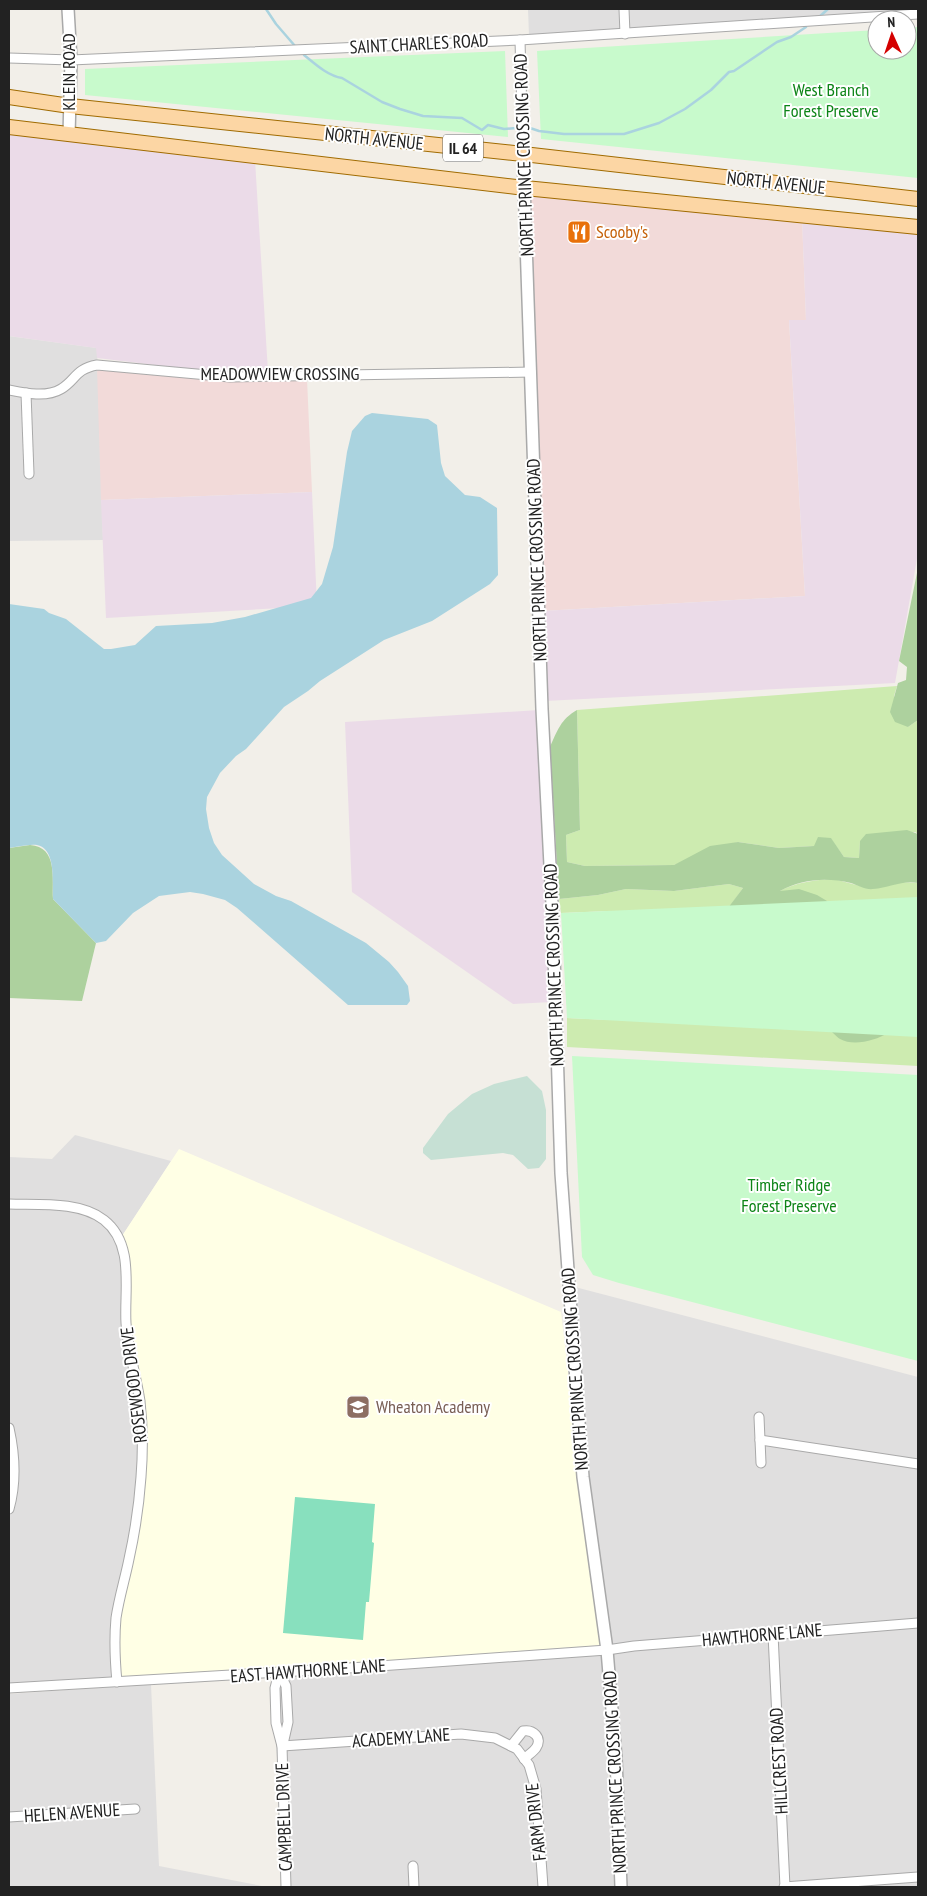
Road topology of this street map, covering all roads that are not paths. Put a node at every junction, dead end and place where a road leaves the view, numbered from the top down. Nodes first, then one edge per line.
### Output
1 (68, 9) edge
2 (624, 9) edge
3 (918, 14) edge
4 (625, 34) junction
5 (520, 40) junction
6 (9, 58) edge
7 (71, 60) junction
8 (9, 97) edge
9 (70, 106) junction
10 (9, 127) edge
11 (69, 135) junction
12 (524, 154) junction
13 (525, 188) junction
14 (918, 198) edge
15 (918, 227) edge
16 (531, 372) junction
17 (9, 390) edge
18 (26, 393) junction
19 (29, 474) dead end
20 (9, 1204) edge
21 (759, 1417) dead end
22 (9, 1428) edge
23 (760, 1440) junction
24 (761, 1463) dead end
25 (918, 1464) edge
26 (9, 1509) edge
27 (918, 1623) edge
28 (773, 1634) junction
29 (607, 1650) junction
30 (279, 1672) junction
31 (116, 1682) junction
32 (9, 1688) edge
33 (282, 1746) junction
34 (514, 1748) junction
35 (524, 1759) junction
36 (135, 1809) dead end
37 (9, 1817) edge
38 (413, 1866) dead end
39 (918, 1877) edge
40 (286, 1887) edge
41 (414, 1887) edge
42 (543, 1887) edge
43 (622, 1887) edge
44 (784, 1887) edge

1 - 7 street, KLEIN ROAD
2 - 4 street
3 - 4 street, SAINT CHARLES ROAD
4 - 5 street, SAINT CHARLES ROAD
5 - 7 street, SAINT CHARLES ROAD
5 - 12 street, NORTH PRINCE CROSSING ROAD
6 - 7 street, SAINT CHARLES ROAD
7 - 9 street, KLEIN ROAD
8 - 9 main road, NORTH AVENUE / IL 64
9 - 11 street, KLEIN ROAD
9 - 12 main road, NORTH AVENUE / IL 64
10 - 11 main road, NORTH AVENUE / IL 64
11 - 13 main road, NORTH AVENUE / IL 64
12 - 13 street, NORTH PRINCE CROSSING ROAD
12 - 14 main road, NORTH AVENUE / IL 64
13 - 15 main road, NORTH AVENUE / IL 64
13 - 16 street, NORTH PRINCE CROSSING ROAD
16 - 18 street, MEADOWVIEW CROSSING
16 - 29 street, NORTH PRINCE CROSSING ROAD
17 - 18 street, MEADOWVIEW CROSSING
18 - 19 street
20 - 31 street, ROSEWOOD DRIVE
21 - 23 street
22 - 26 street
23 - 24 street
23 - 25 street
27 - 28 street, HAWTHORNE LANE
28 - 29 street, HAWTHORNE LANE
28 - 44 street, HILLCREST ROAD
29 - 30 street, EAST HAWTHORNE LANE
29 - 43 street, NORTH PRINCE CROSSING ROAD
30 - 31 street, EAST HAWTHORNE LANE
30 - 33 street, CAMPBELL DRIVE
31 - 32 street, EAST HAWTHORNE LANE
33 - 34 street, ACADEMY LANE
33 - 40 street, CAMPBELL DRIVE
34 - 35 street, FARM DRIVE
34 - 35 street, FARM DRIVE
35 - 42 street, FARM DRIVE
36 - 37 street, HELEN AVENUE
38 - 41 street
39 - 44 street

